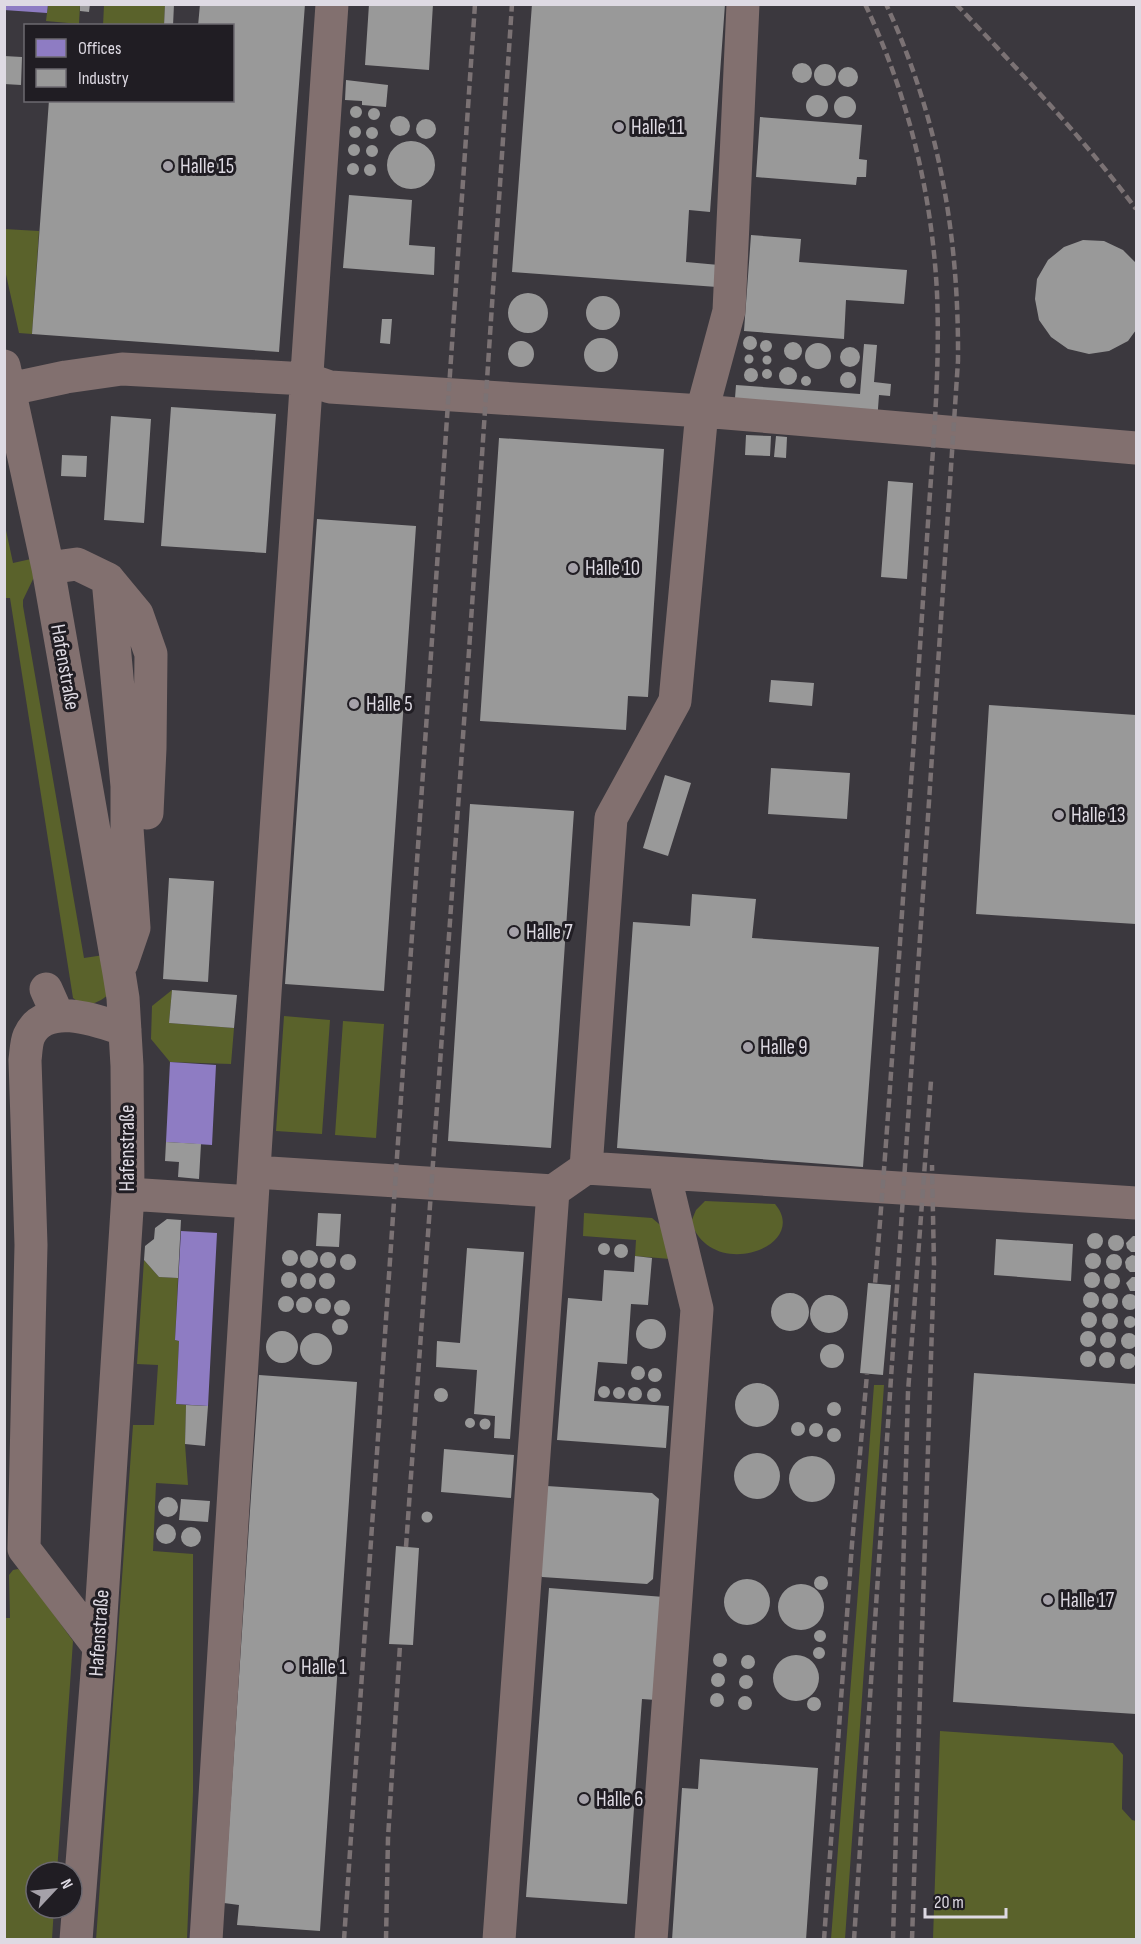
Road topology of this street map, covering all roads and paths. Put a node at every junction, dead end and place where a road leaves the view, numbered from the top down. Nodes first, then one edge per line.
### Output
1 (332, 4) edge
2 (743, 4) edge
3 (7, 378) edge
4 (307, 379) junction
5 (702, 411) junction
6 (1137, 448) edge
7 (48, 568) junction
8 (119, 973) junction
9 (125, 1030) junction
10 (586, 1168) junction
11 (664, 1173) junction
12 (253, 1187) junction
13 (553, 1191) junction
14 (128, 1194) junction
15 (1137, 1203) edge
16 (18, 1245) edge
17 (14, 1548) edge
18 (99, 1647) junction
19 (76, 1940) edge
20 (206, 1940) edge
21 (499, 1940) edge
22 (651, 1940) edge

1 - 4 street
2 - 5 street
3 - 4 street
3 - 7 street, Hafenstraße
4 - 5 street
4 - 12 street
5 - 6 street
5 - 10 street
7 - 8 street, Hafenstraße
7 - 8 street
8 - 9 street, Hafenstraße
9 - 14 street, Hafenstraße
9 - 16 street
10 - 11 street
10 - 13 street
11 - 15 street
11 - 22 street
12 - 13 street
12 - 14 street
12 - 20 street
13 - 21 street
14 - 18 street, Hafenstraße
16 - 17 street
17 - 18 street
18 - 19 street, Hafenstraße

